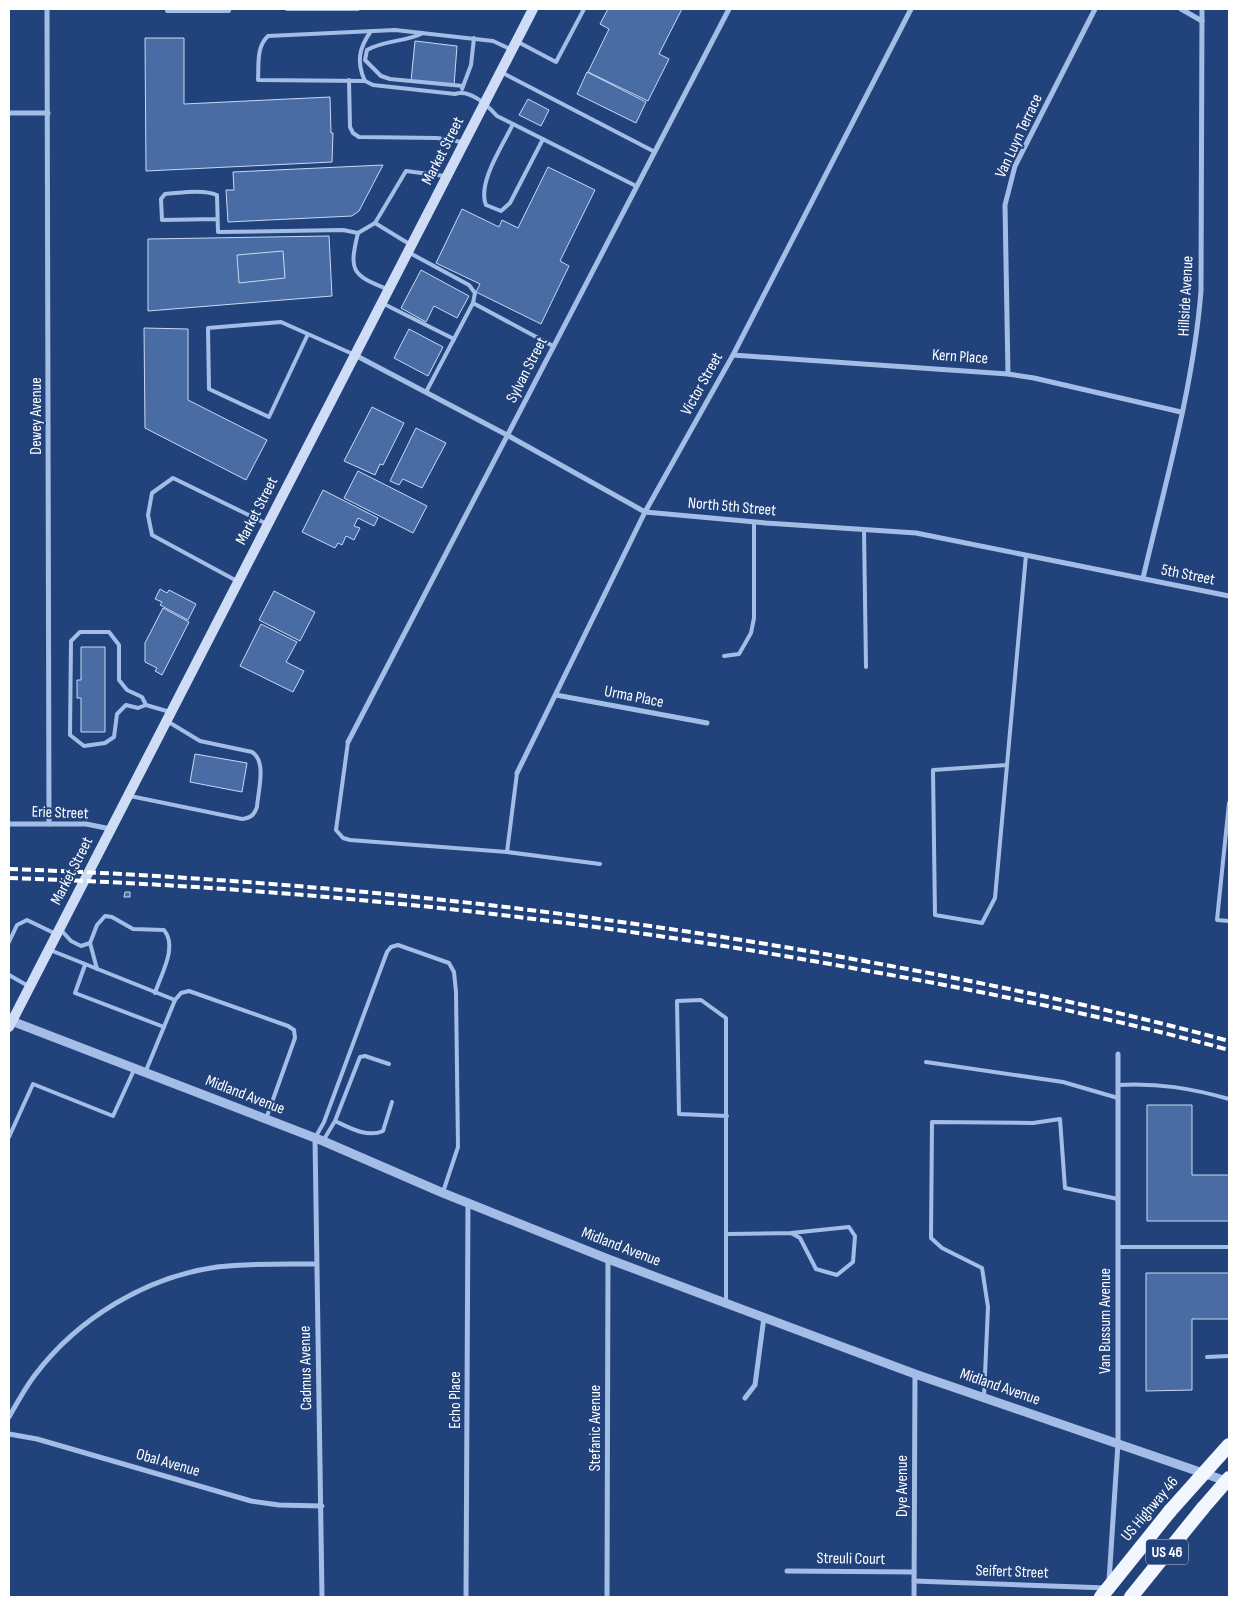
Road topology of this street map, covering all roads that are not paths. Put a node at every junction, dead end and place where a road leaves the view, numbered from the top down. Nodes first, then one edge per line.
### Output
1 (47, 9) edge
2 (229, 9) edge
3 (287, 9) edge
4 (358, 9) edge
5 (534, 9) edge
6 (584, 9) edge
7 (729, 9) edge
8 (911, 9) edge
9 (1094, 9) edge
10 (1181, 9) edge
11 (1202, 9) edge
12 (167, 11) dead end
13 (1202, 21) junction
14 (371, 31) junction
15 (423, 33) junction
16 (474, 38) junction
17 (514, 45) junction
18 (501, 72) junction
19 (349, 80) junction
20 (365, 81) junction
21 (463, 86) junction
22 (460, 92) junction
23 (485, 102) junction
24 (9, 113) edge
25 (48, 114) junction
26 (513, 124) junction
27 (542, 139) junction
28 (464, 143) junction
29 (655, 152) junction
30 (447, 176) junction
31 (636, 186) junction
32 (217, 219) junction
33 (375, 223) junction
34 (358, 233) junction
35 (410, 249) junction
36 (389, 290) junction
37 (382, 303) junction
38 (473, 304) junction
39 (308, 334) junction
40 (454, 339) junction
41 (553, 346) junction
42 (354, 355) junction
43 (733, 355) junction
44 (1008, 374) junction
45 (426, 392) junction
46 (1181, 412) junction
47 (507, 435) junction
48 (645, 512) junction
49 (754, 522) junction
50 (267, 524) junction
51 (864, 530) junction
52 (1026, 555) junction
53 (1143, 578) junction
54 (238, 581) junction
55 (1229, 596) edge
56 (724, 656) dead end
57 (866, 667) dead end
58 (556, 695) junction
59 (146, 705) junction
60 (168, 717) junction
61 (706, 723) dead end
62 (348, 742) joint
63 (1007, 765) junction
64 (516, 773) joint
65 (128, 796) junction
66 (1229, 803) edge
67 (9, 824) edge
68 (49, 824) junction
69 (111, 829) junction
70 (507, 852) junction
71 (600, 864) dead end
72 (1229, 921) edge
73 (58, 931) junction
74 (9, 942) edge
75 (90, 942) junction
76 (49, 950) junction
77 (85, 965) junction
78 (97, 970) junction
79 (9, 975) edge
80 (30, 987) junction
81 (155, 992) junction
82 (175, 1000) junction
83 (10, 1023) edge
84 (164, 1028) junction
85 (1118, 1054) dead end
86 (926, 1062) dead end
87 (389, 1064) dead end
88 (134, 1069) junction
89 (145, 1073) junction
90 (1118, 1085) junction
91 (1118, 1098) junction
92 (1229, 1099) edge
93 (392, 1102) dead end
94 (727, 1116) junction
95 (266, 1119) junction
96 (335, 1121) junction
97 (9, 1137) edge
98 (319, 1140) junction
99 (443, 1193) junction
100 (1118, 1199) junction
101 (468, 1202) junction
102 (792, 1232) junction
103 (727, 1234) junction
104 (1118, 1247) junction
105 (1229, 1247) edge
106 (608, 1259) junction
107 (315, 1264) junction
108 (726, 1303) junction
109 (764, 1317) junction
110 (1229, 1356) edge
111 (1207, 1357) dead end
112 (915, 1374) junction
113 (984, 1396) junction
114 (745, 1398) dead end
115 (9, 1416) edge
116 (9, 1434) edge
117 (1118, 1443) junction
118 (1229, 1445) edge
119 (1229, 1478) edge
120 (1229, 1482) edge
121 (322, 1506) junction
122 (787, 1571) dead end
123 (914, 1572) junction
124 (914, 1580) junction
125 (1104, 1592) edge
126 (322, 1597) edge
127 (466, 1597) edge
128 (607, 1597) edge
129 (914, 1597) edge
130 (1131, 1597) edge

1 - 25 street, Dewey Avenue
2 - 12 lane
3 - 4 lane
5 - 17 main road, Market Street
6 - 17 lane
7 - 29 street, Sylvan Street
8 - 43 street, Victor Street
9 - 44 street, Van Luyn Terrace
10 - 13 street
11 - 13 street, Hillside Avenue
13 - 46 street, Hillside Avenue
14 - 15 lane
14 - 19 lane
14 - 20 lane
15 - 16 lane
15 - 21 lane
16 - 17 lane
16 - 21 lane
17 - 18 main road, Market Street
18 - 23 main road, Market Street
18 - 29 lane
19 - 20 lane
19 - 28 lane
20 - 22 lane
21 - 22 lane
22 - 23 lane
23 - 26 lane
23 - 28 main road, Market Street
24 - 25 street
25 - 68 street, Dewey Avenue
26 - 27 lane
26 - 27 lane
27 - 31 lane
28 - 30 main road, Market Street
29 - 31 street, Sylvan Street
30 - 33 lane
30 - 35 main road, Market Street
31 - 41 street, Sylvan Street
32 - 32 lane
32 - 34 lane
33 - 34 lane
33 - 35 lane
34 - 36 lane
35 - 36 main road, Market Street
35 - 38 lane
36 - 37 main road, Market Street
37 - 40 lane
37 - 42 main road, Market Street
38 - 40 lane
38 - 41 lane
39 - 39 lane
39 - 42 lane
40 - 45 lane
41 - 47 street, Sylvan Street
42 - 45 street, North 5th Street
42 - 50 main road, Market Street
43 - 44 street, Kern Place
43 - 48 street, Victor Street
44 - 46 street, Kern Place
45 - 47 street, North 5th Street
46 - 53 street, Hillside Avenue
47 - 48 street, North 5th Street
47 - 62 street, Sylvan Street
48 - 49 street, North 5th Street
48 - 58 street, Victor Street
49 - 51 street, North 5th Street
49 - 56 lane
50 - 54 main road, Market Street
50 - 54 lane
51 - 52 street, North 5th Street
51 - 57 lane
52 - 53 street, North 5th Street
52 - 63 lane
53 - 55 street, 5th Street
54 - 60 main road, Market Street
58 - 61 street, Urma Place
58 - 64 street, Victor Street
59 - 59 lane
59 - 60 lane
60 - 65 main road, Market Street
60 - 65 lane
62 - 70 lane
63 - 63 lane
64 - 70 lane
65 - 69 main road, Market Street
66 - 72 lane
67 - 68 street, Erie Street
68 - 69 street, Erie Street
69 - 73 main road, Market Street
70 - 71 lane
73 - 74 lane
73 - 75 lane
73 - 76 main road, Market Street
75 - 78 lane
75 - 81 lane
76 - 77 lane
76 - 80 main road, Market Street
77 - 78 lane
77 - 84 lane
78 - 81 lane
79 - 80 lane
80 - 83 main road, Market Street
81 - 82 lane
82 - 84 lane
82 - 95 lane
83 - 88 street, Midland Avenue
84 - 89 lane
85 - 90 street, Van Bussum Avenue
86 - 91 lane
87 - 96 lane
88 - 89 street, Midland Avenue
88 - 97 lane
89 - 95 street, Midland Avenue
90 - 91 street, Van Bussum Avenue
90 - 92 lane
91 - 100 street, Van Bussum Avenue
93 - 96 lane
94 - 94 lane
94 - 103 lane
95 - 98 street, Midland Avenue
96 - 98 lane
98 - 99 street, Midland Avenue
98 - 99 lane
98 - 107 street, Cadmus Avenue
99 - 101 street, Midland Avenue
100 - 104 street, Van Bussum Avenue
100 - 113 lane
101 - 106 street, Midland Avenue
101 - 127 street, Echo Place
102 - 102 lane
102 - 103 lane
103 - 108 lane
104 - 105 lane
104 - 117 street, Van Bussum Avenue
106 - 108 street, Midland Avenue
106 - 128 street, Stefanic Avenue
107 - 115 street
107 - 121 street, Cadmus Avenue
108 - 109 street, Midland Avenue
109 - 112 street, Midland Avenue
109 - 114 street
110 - 111 lane
112 - 113 street, Midland Avenue
112 - 123 street, Dye Avenue
113 - 117 street, Midland Avenue
116 - 121 street, Obal Avenue
117 - 120 street, Midland Avenue
117 - 125 street, Van Bussum Avenue
118 - 125 highway, US Highway 46 / US 46, bridge
119 - 130 highway, US 46, bridge
121 - 126 street, Cadmus Avenue
122 - 123 street, Streuli Court
123 - 124 street, Dye Avenue
124 - 125 street, Seifert Street
124 - 129 street, Dye Avenue

